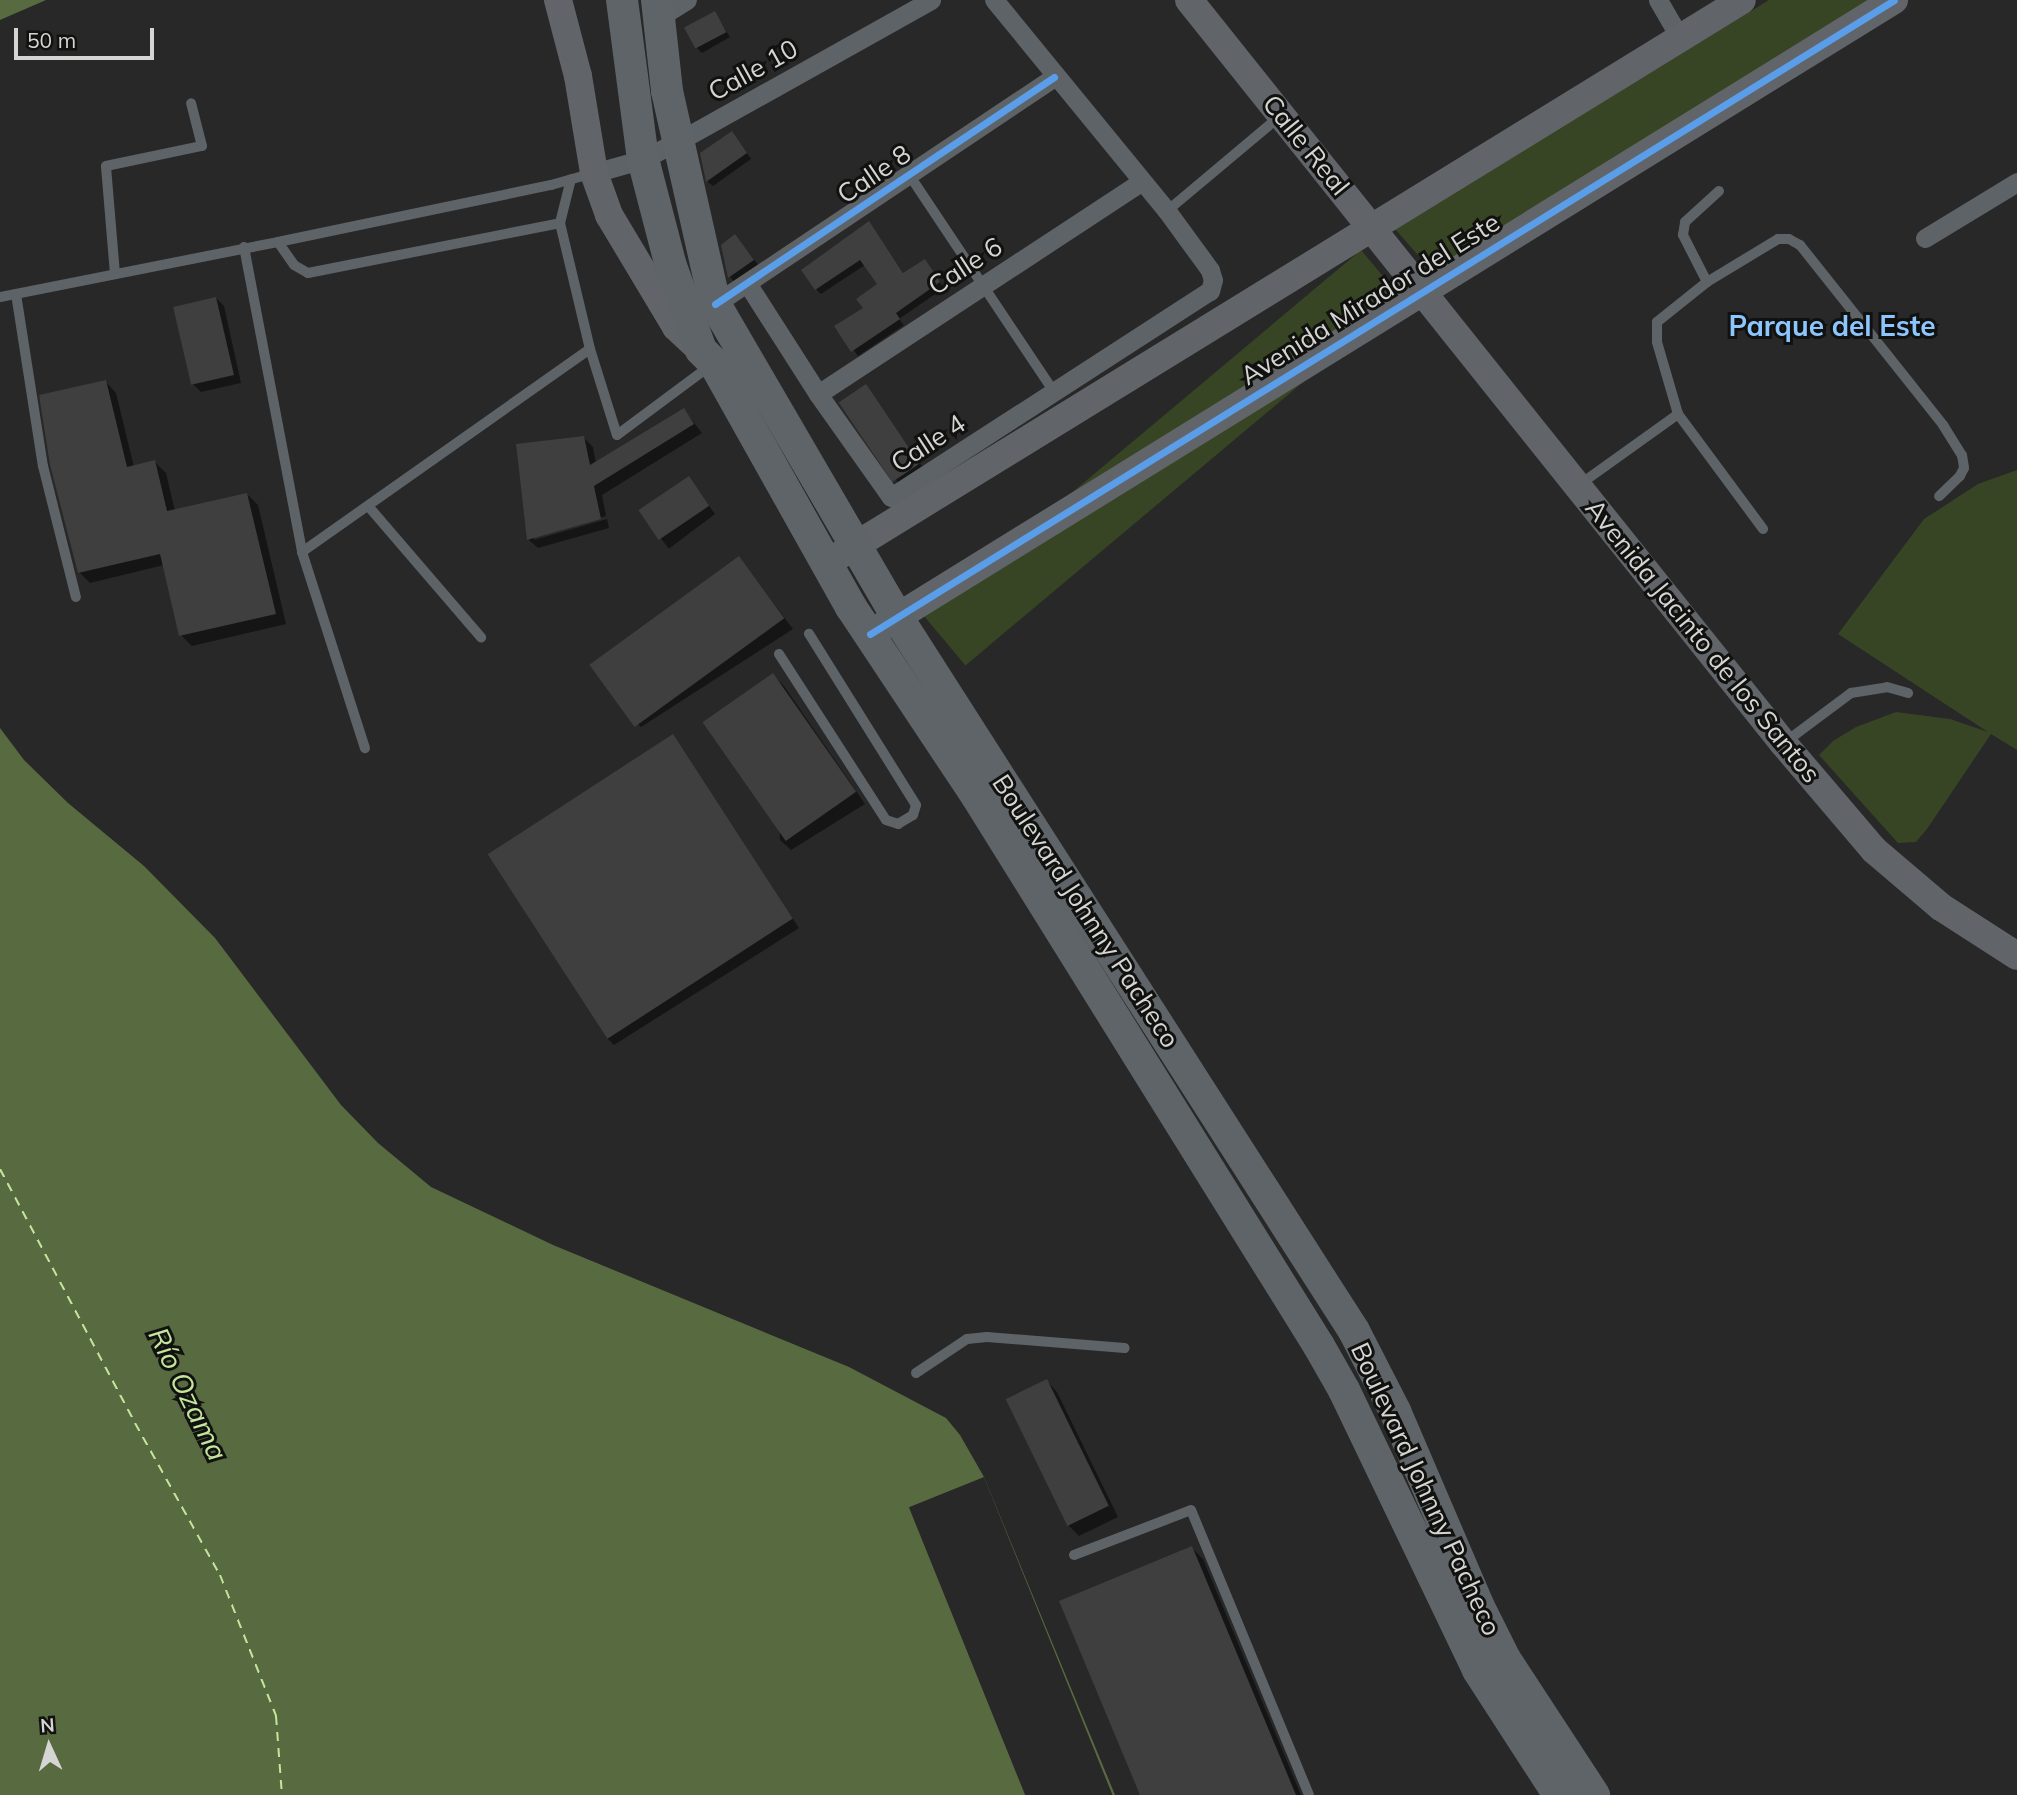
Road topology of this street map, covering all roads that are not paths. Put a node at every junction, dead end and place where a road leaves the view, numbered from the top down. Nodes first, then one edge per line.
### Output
1 (558, 0) edge
2 (575, 0) edge
3 (622, 0) edge
4 (688, 0) edge
5 (931, 0) edge
6 (994, 0) edge
7 (1189, 0) edge
8 (1658, 0) edge
9 (1742, 0) edge
10 (1894, 0) edge
11 (657, 9) edge
12 (1681, 38) junction
13 (578, 76) junction
14 (1054, 77) junction
15 (191, 103) dead end
16 (1281, 115) junction
17 (677, 142) junction
18 (643, 159) junction
19 (582, 176) junction
20 (910, 176) junction
21 (1141, 182) junction
22 (2017, 182) edge
23 (1719, 191) dead end
24 (1167, 211) junction
25 (560, 223) junction
26 (1373, 229) junction
27 (1925, 238) dead end
28 (278, 242) junction
29 (244, 247) junction
30 (115, 274) junction
31 (1707, 282) junction
32 (747, 283) junction
33 (985, 284) junction
34 (1421, 291) junction
35 (16, 294) junction
36 (0, 297) edge
37 (715, 304) junction
38 (590, 349) junction
39 (707, 356) junction
40 (1054, 392) junction
41 (818, 394) junction
42 (1678, 414) junction
43 (1578, 486) junction
44 (1939, 496) dead end
45 (369, 507) junction
46 (1763, 529) dead end
47 (855, 546) junction
48 (302, 552) junction
49 (827, 563) junction
50 (76, 597) dead end
51 (897, 617) junction
52 (870, 634) junction
53 (809, 635) dead end
54 (481, 637) dead end
55 (779, 654) dead end
56 (1908, 693) dead end
57 (1783, 743) junction
58 (365, 748) dead end
59 (2017, 956) edge
60 (1125, 1348) dead end
61 (1353, 1369) junction
62 (916, 1373) dead end
63 (1074, 1555) dead end
64 (1309, 1795) edge
65 (1559, 1795) edge
66 (1594, 1795) edge

1 - 13 street
2 - 13 street
3 - 18 main road, Boulevard Johnny Pacheco
4 - 11 street
5 - 17 street, Calle 10
6 - 14 street
7 - 16 street, Calle Real
8 - 12 street
9 - 12 street
10 - 34 street, Avenida Mirador del Este
11 - 17 main road, Boulevard Johnny Pacheco
12 - 26 street
13 - 19 street
14 - 20 street, Calle 8
14 - 21 street
15 - 30 lane
16 - 24 lane
16 - 26 street, Calle Real
17 - 18 street, Calle 10
17 - 37 main road, Boulevard Johnny Pacheco
18 - 19 street, Calle 10
18 - 39 main road, Boulevard Johnny Pacheco
19 - 25 lane
19 - 28 lane
19 - 39 street
20 - 32 street, Calle 8
20 - 33 lane
21 - 24 street
21 - 33 street, Calle 6
22 - 27 street
23 - 31 lane
24 - 40 street, Calle 4
25 - 28 lane
25 - 38 lane
26 - 34 street, Calle Real
26 - 47 street
28 - 29 lane
29 - 30 lane
29 - 48 lane
30 - 35 lane
31 - 42 lane
31 - 44 lane
32 - 37 street, Calle 8
32 - 41 street, Calle 4
33 - 40 lane
33 - 41 street, Calle 6
34 - 43 street, Avenida Jacinto de los Santos
34 - 51 street, Avenida Mirador del Este
35 - 36 lane
35 - 50 lane
37 - 47 main road, Boulevard Johnny Pacheco
38 - 39 lane
38 - 45 lane
39 - 49 main road, Boulevard Johnny Pacheco
40 - 41 street, Calle 4
42 - 43 lane
42 - 46 lane
43 - 57 street, Avenida Jacinto de los Santos
45 - 48 lane
45 - 54 lane
47 - 49 street
47 - 51 main road, Boulevard Johnny Pacheco
48 - 58 lane
49 - 52 main road, Boulevard Johnny Pacheco
51 - 52 street, Avenida Mirador del Este
51 - 61 main road, Boulevard Johnny Pacheco
52 - 61 main road, Boulevard Johnny Pacheco
53 - 55 lane
56 - 57 lane
57 - 59 street, Avenida Jacinto de los Santos
60 - 62 lane
61 - 65 main road, Boulevard Johnny Pacheco
61 - 66 main road, Boulevard Johnny Pacheco
63 - 64 lane

